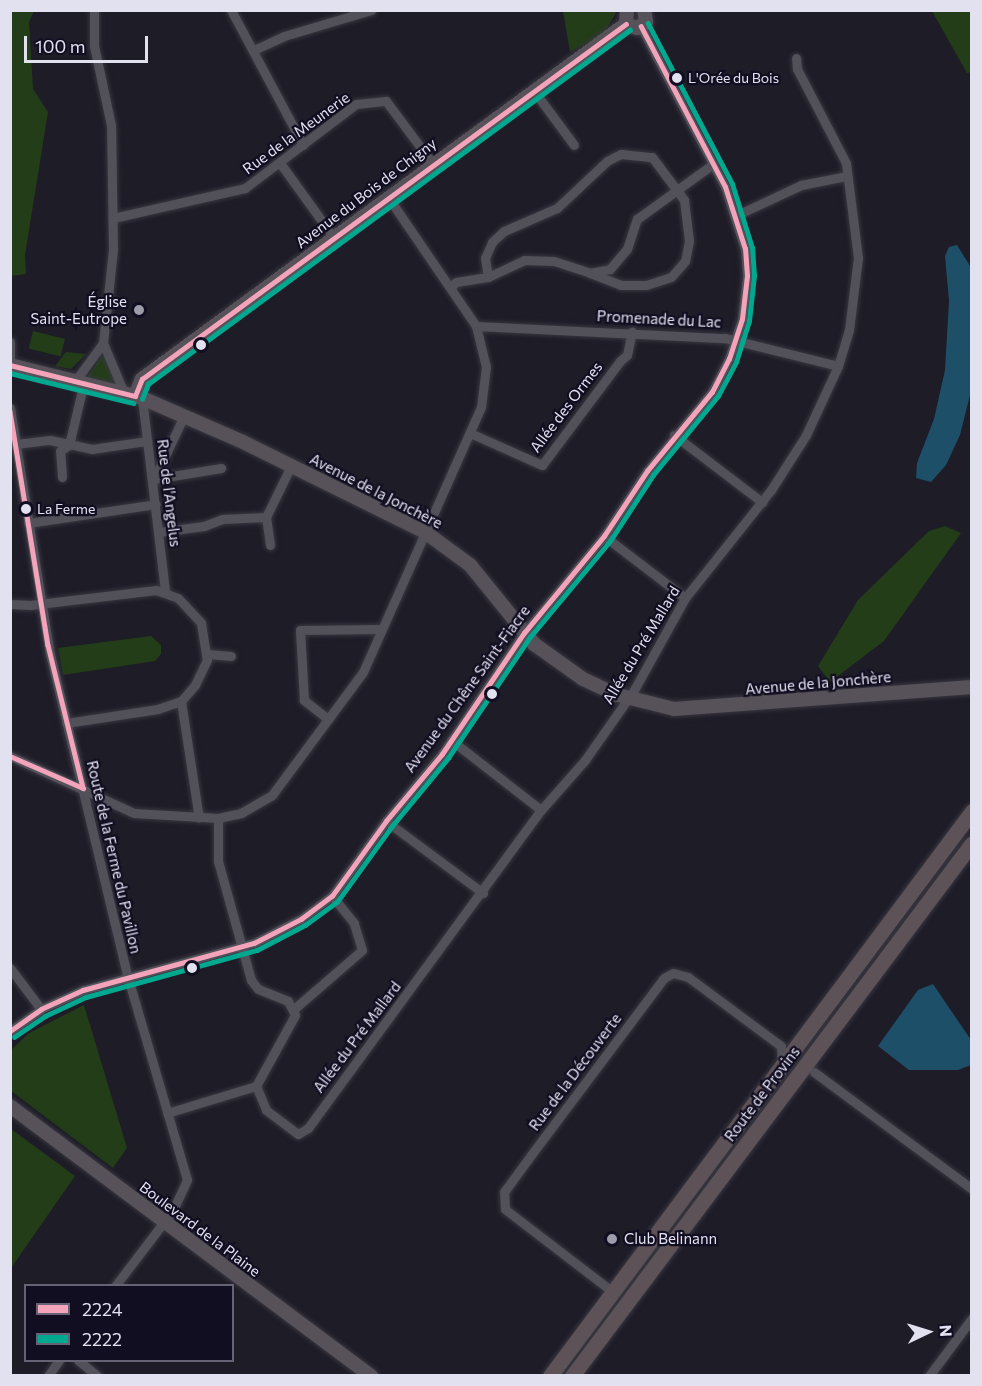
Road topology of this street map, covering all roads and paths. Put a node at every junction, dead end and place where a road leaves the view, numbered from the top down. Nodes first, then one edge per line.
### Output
1 (94, 10) edge
2 (231, 10) edge
3 (371, 10) edge
4 (646, 16) edge
5 (626, 17) edge
6 (254, 50) junction
7 (796, 58) dead end
8 (534, 91) junction
9 (303, 145) junction
10 (574, 145) dead end
11 (280, 163) junction
12 (433, 164) junction
13 (713, 164) junction
14 (847, 176) junction
15 (679, 191) junction
16 (388, 198) junction
17 (737, 215) junction
18 (113, 218) junction
19 (334, 238) junction
20 (590, 273) junction
21 (488, 277) junction
22 (451, 287) junction
23 (476, 326) junction
24 (632, 332) junction
25 (737, 339) junction
26 (10, 342) edge
27 (103, 343) junction
28 (10, 359) edge
29 (10, 364) edge
30 (838, 366) junction
31 (80, 381) junction
32 (134, 396) junction
33 (10, 408) edge
34 (183, 418) junction
35 (470, 433) junction
36 (674, 435) junction
37 (147, 441) junction
38 (16, 444) junction
39 (69, 446) junction
40 (291, 465) junction
41 (221, 468) dead end
42 (62, 477) dead end
43 (154, 479) junction
44 (762, 502) junction
45 (156, 504) junction
46 (266, 517) junction
47 (28, 523) junction
48 (159, 532) junction
49 (425, 532) junction
50 (604, 536) junction
51 (270, 545) dead end
52 (165, 591) junction
53 (685, 598) junction
54 (10, 604) edge
55 (40, 604) junction
56 (381, 629) junction
57 (524, 633) junction
58 (208, 654) junction
59 (231, 656) dead end
60 (972, 687) edge
61 (629, 698) junction
62 (181, 701) junction
63 (328, 719) junction
64 (66, 723) junction
65 (451, 740) junction
66 (13, 757) edge
67 (10, 769) edge
68 (83, 788) junction
69 (541, 810) junction
70 (972, 811) edge
71 (200, 818) junction
72 (218, 818) junction
73 (386, 821) junction
74 (972, 843) edge
75 (483, 893) junction
76 (332, 896) junction
77 (241, 947) junction
78 (10, 968) edge
79 (128, 978) junction
80 (41, 1009) junction
81 (294, 1009) junction
82 (10, 1031) edge
83 (800, 1042) junction
84 (781, 1046) junction
85 (814, 1052) junction
86 (782, 1068) junction
87 (814, 1072) junction
88 (794, 1078) junction
89 (256, 1086) junction
90 (10, 1106) edge
91 (167, 1113) junction
92 (972, 1189) edge
93 (164, 1221) junction
94 (117, 1284) edge
95 (613, 1292) junction
96 (972, 1318) edge
97 (58, 1362) edge
98 (80, 1362) edge
99 (48, 1376) edge
100 (97, 1376) edge
101 (371, 1376) edge
102 (550, 1376) edge
103 (572, 1376) edge
104 (929, 1376) edge

1 - 18 street
2 - 6 street
3 - 6 street
4 - 5 main road
4 - 13 street, Avenue du Chêne Saint-Fiacre
5 - 8 main road, Avenue du Bois de Chigny
6 - 9 street
7 - 14 street, Allée du Pré Mallard
8 - 10 street
8 - 12 main road, Avenue du Bois de Chigny
9 - 11 street, Rue de la Meunerie
9 - 12 street, Rue de la Meunerie
11 - 18 street, Rue de la Meunerie
11 - 19 street
12 - 16 main road, Avenue du Bois de Chigny
13 - 15 street
13 - 17 street, Avenue du Chêne Saint-Fiacre
14 - 17 street
14 - 30 street, Allée du Pré Mallard
15 - 20 street
15 - 20 street
15 - 21 street
16 - 19 main road, Avenue du Bois de Chigny
16 - 22 street
17 - 25 street, Avenue du Chêne Saint-Fiacre
18 - 27 street
19 - 32 main road, Avenue du Bois de Chigny
20 - 21 street
21 - 22 street
22 - 23 street
23 - 24 street, Promenade du Lac
23 - 35 street
24 - 25 street, Promenade du Lac
24 - 35 street, Allée des Ormes
25 - 30 street, Promenade du Lac
25 - 36 street, Avenue du Chêne Saint-Fiacre
26 - 28 street
27 - 31 street
27 - 32 street, Rue de l'Angelus
29 - 31 main road, Avenue de la Jonchère
30 - 44 street, Allée du Pré Mallard
31 - 32 main road, Avenue de la Jonchère
31 - 39 street
32 - 34 main road, Avenue de la Jonchère
32 - 37 street, Rue de l'Angelus
33 - 38 street, Route de la Ferme du Pavillon
34 - 40 main road, Avenue de la Jonchère
34 - 43 street
35 - 49 street
36 - 44 street
36 - 50 street, Avenue du Chêne Saint-Fiacre
37 - 39 street
37 - 43 street, Rue de l'Angelus
38 - 39 street
38 - 47 street, Route de la Ferme du Pavillon
39 - 42 street
40 - 46 street
40 - 49 main road, Avenue de la Jonchère
41 - 43 street
43 - 45 street, Rue de l'Angelus
44 - 53 street, Allée du Pré Mallard
45 - 47 street
45 - 48 street, Rue de l'Angelus
46 - 48 street
46 - 51 street
47 - 55 street, Route de la Ferme du Pavillon
48 - 52 street, Rue de l'Angelus
49 - 56 street
49 - 57 main road, Avenue de la Jonchère
50 - 53 street
50 - 57 street, Avenue du Chêne Saint-Fiacre
52 - 55 street
52 - 58 street
53 - 61 street, Allée du Pré Mallard
54 - 55 street
55 - 64 street, Route de la Ferme du Pavillon
56 - 63 street
56 - 63 street
57 - 61 main road, Avenue de la Jonchère
57 - 65 street, Avenue du Chêne Saint-Fiacre
58 - 59 street
58 - 62 street
60 - 61 main road, Avenue de la Jonchère
61 - 69 street, Allée du Pré Mallard
62 - 64 street
62 - 71 street
63 - 72 street
64 - 68 street, Route de la Ferme du Pavillon
65 - 69 street
65 - 73 street, Avenue du Chêne Saint-Fiacre
66 - 67 street
66 - 68 street
68 - 71 street
68 - 79 street, Route de la Ferme du Pavillon
69 - 75 street, Allée du Pré Mallard
70 - 83 main road, Route de Provins
71 - 72 street
72 - 77 street
73 - 75 street
73 - 76 street, Avenue du Chêne Saint-Fiacre
74 - 85 main road, Route de Provins
75 - 89 street, Allée du Pré Mallard
76 - 77 street, Avenue du Chêne Saint-Fiacre
76 - 81 street
77 - 79 street, Avenue du Chêne Saint-Fiacre
77 - 81 street
78 - 80 street
79 - 80 street, Avenue du Chêne Saint-Fiacre
79 - 91 street, Route de la Ferme du Pavillon
80 - 82 street, Avenue du Chêne Saint-Fiacre
81 - 89 street
83 - 84 street
83 - 86 main road, Route de Provins
84 - 86 street
84 - 95 street, Rue de la Découverte
85 - 87 street
85 - 88 main road, Route de Provins
86 - 95 main road, Route de Provins
87 - 88 street
87 - 92 street
88 - 103 main road, Route de Provins
89 - 91 street
90 - 93 main road, Boulevard de la Plaine
91 - 93 street, Route de la Ferme du Pavillon
93 - 94 street, Route de la Ferme du Pavillon
93 - 101 main road, Boulevard de la Plaine
95 - 102 main road, Route de Provins
96 - 104 street
97 - 99 street
98 - 100 street

